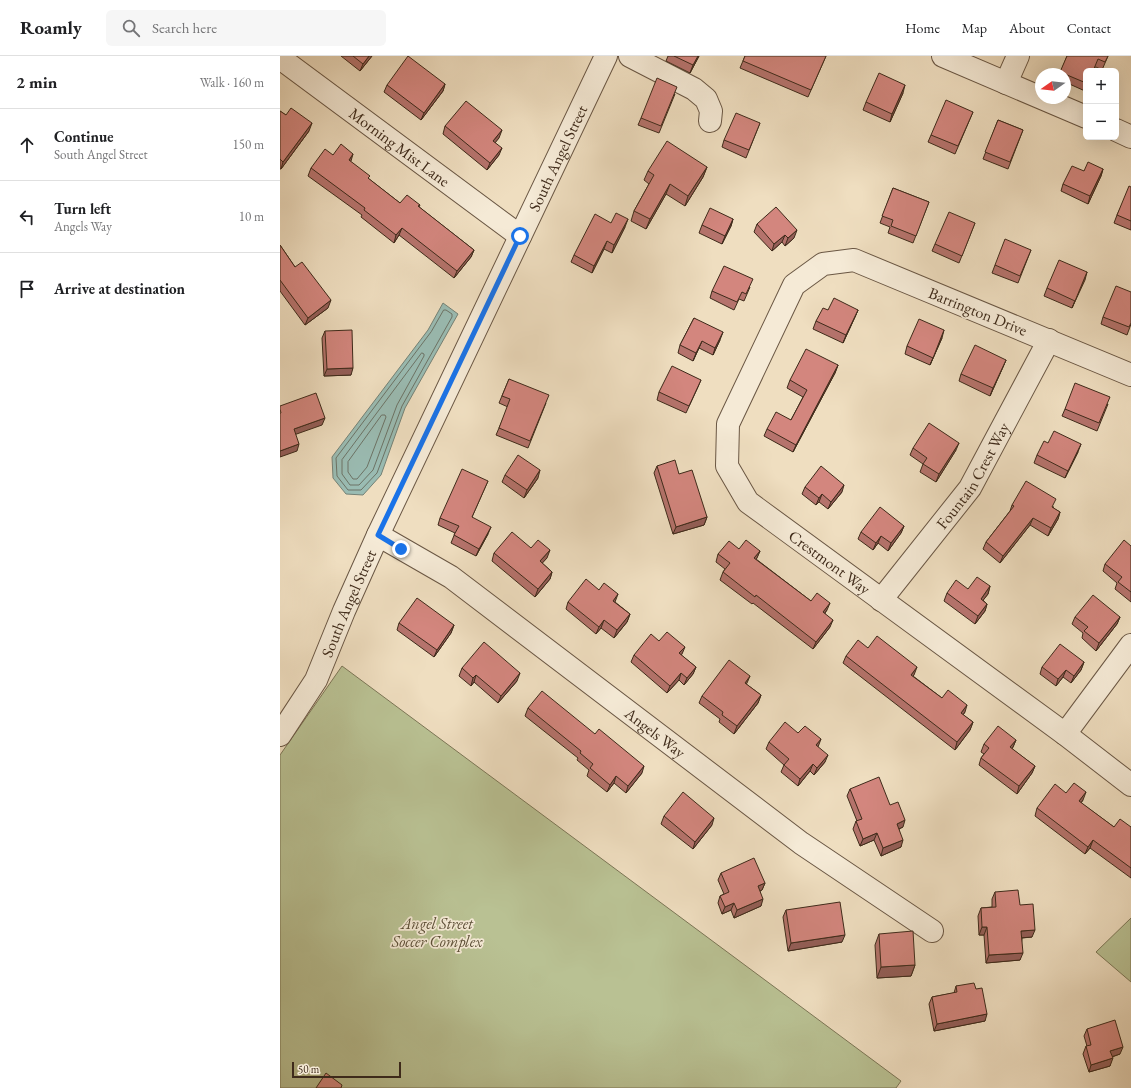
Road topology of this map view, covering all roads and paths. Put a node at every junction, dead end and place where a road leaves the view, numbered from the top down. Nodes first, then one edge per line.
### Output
1 (606, 56) edge
2 (630, 56) edge
3 (943, 56) edge
4 (1018, 56) edge
5 (280, 58) edge
6 (1006, 83) junction
7 (1083, 116) edge
8 (710, 121) dead end
9 (1119, 131) edge
10 (1131, 136) edge
11 (520, 236) junction
12 (823, 264) joint
13 (1049, 340) junction
14 (1131, 375) edge
15 (378, 535) junction
16 (881, 600) junction
17 (1131, 645) edge
18 (1065, 734) junction
19 (280, 735) edge
20 (1131, 785) edge
21 (932, 932) dead end

1 - 11 street, South Angel Street
2 - 8 street
3 - 6 street
4 - 6 street
5 - 11 street, Morning Mist Lane
6 - 7 street
9 - 10 street
11 - 15 street, South Angel Street
12 - 13 street, Barrington Drive
12 - 16 street, Crestmont Way
13 - 14 street, Barrington Drive
13 - 16 street, Fountain Crest Way
15 - 19 street, South Angel Street
15 - 21 street, Angels Way
16 - 18 street, Crestmont Way
17 - 18 street
18 - 20 street, Crestmont Way

